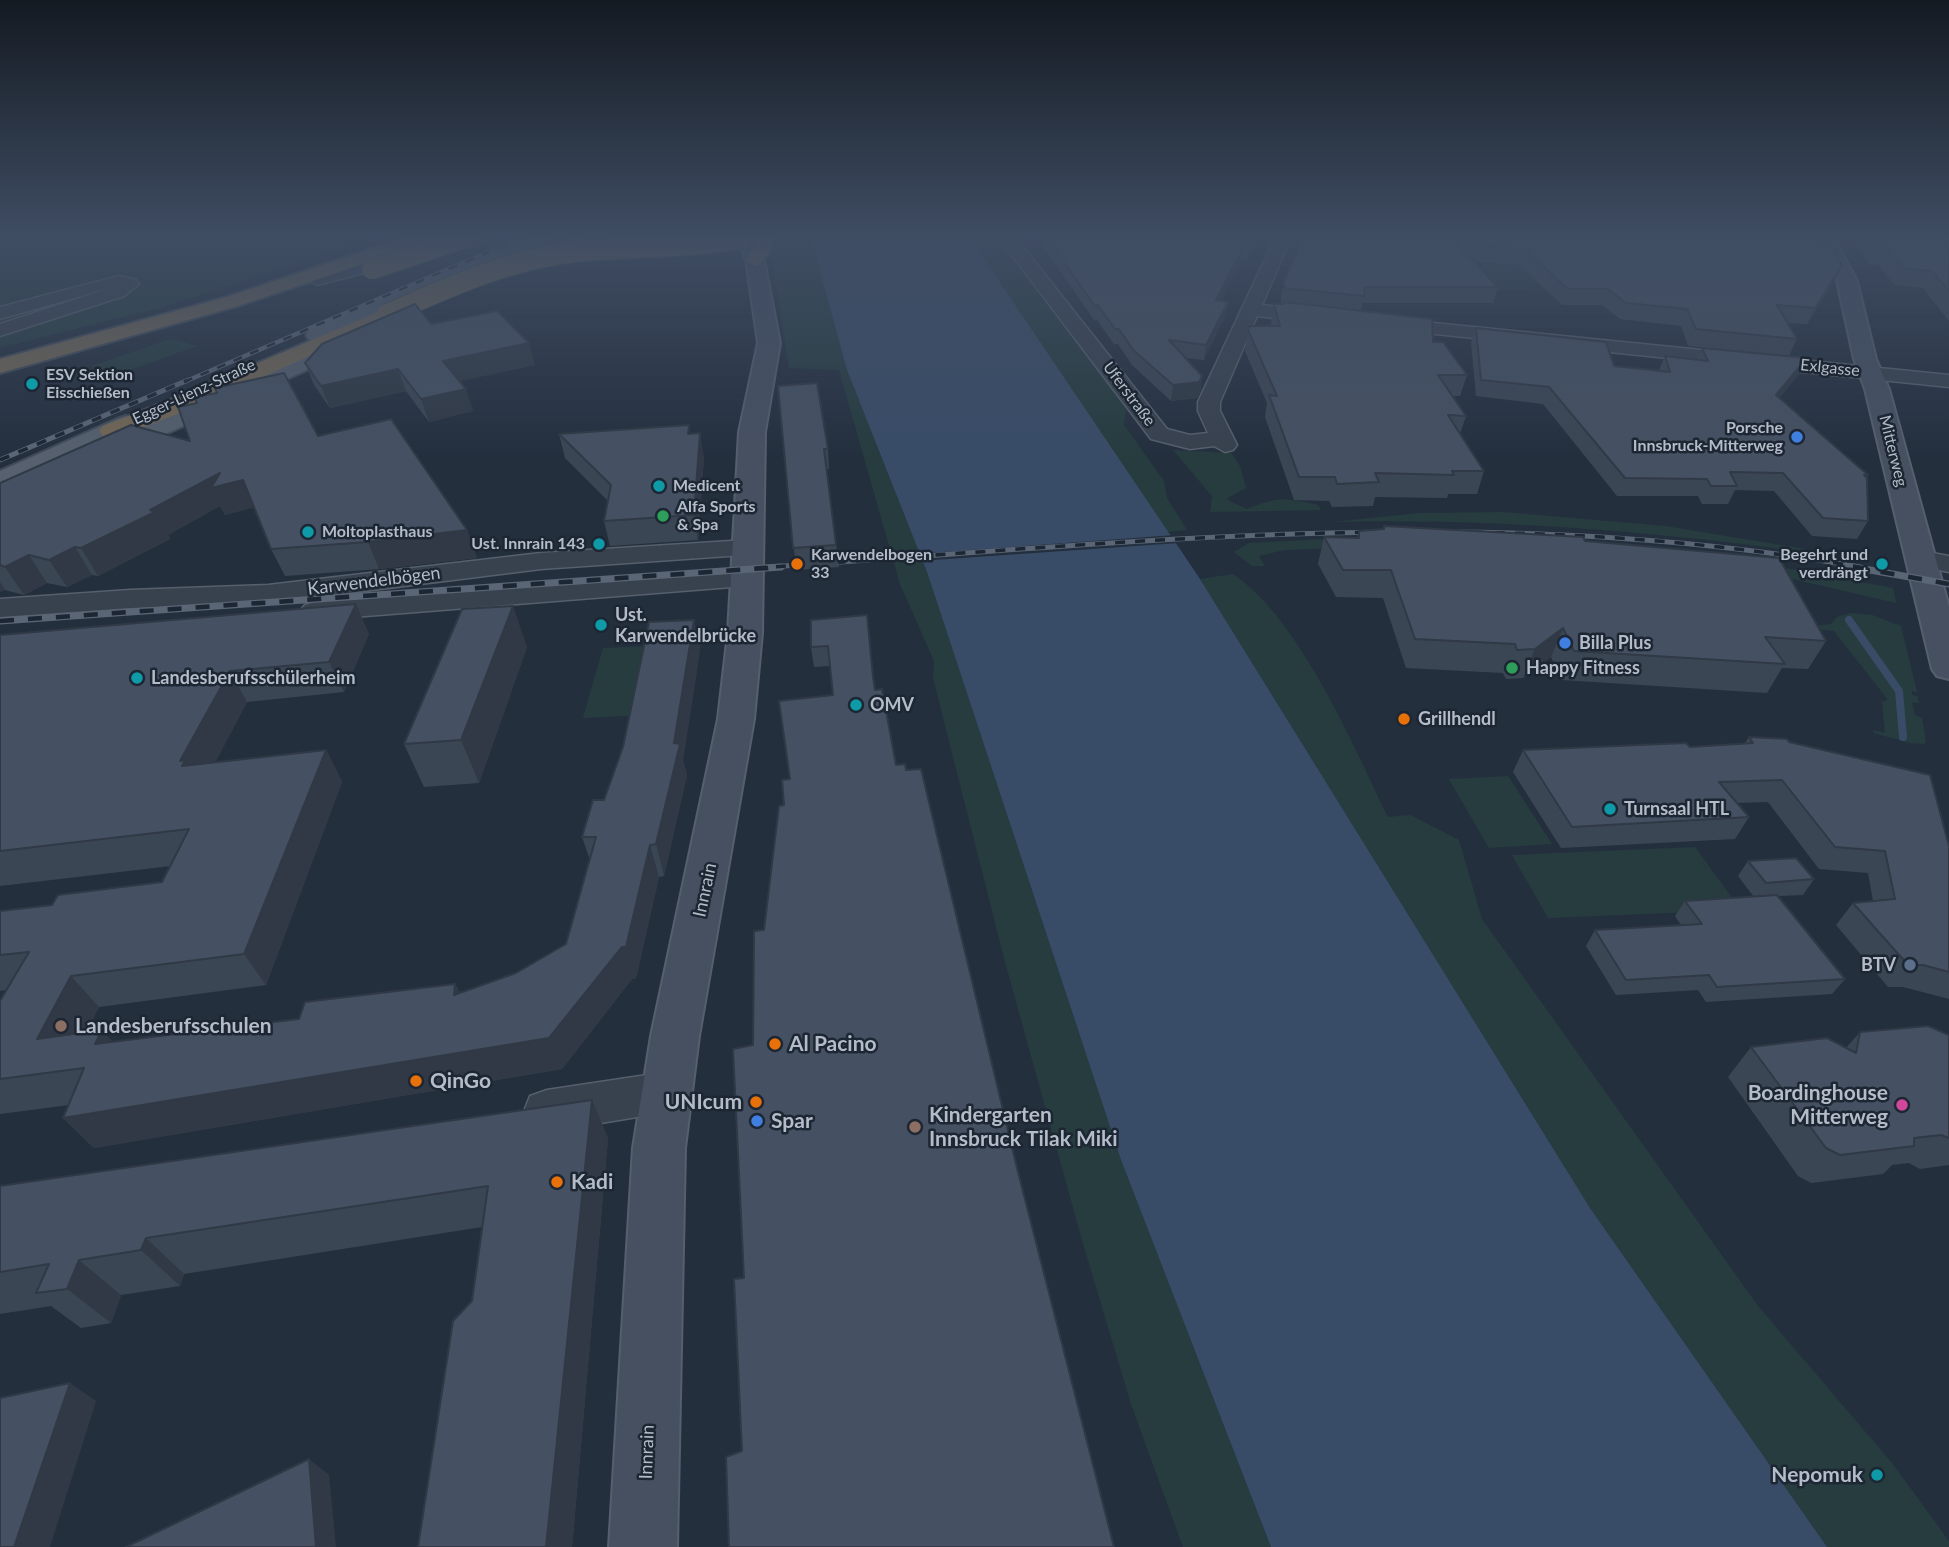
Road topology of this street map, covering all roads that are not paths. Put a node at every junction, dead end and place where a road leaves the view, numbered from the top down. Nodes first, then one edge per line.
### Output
1 (62, 310) edge
2 (165, 310) edge
3 (201, 310) edge
4 (238, 310) edge
5 (377, 310) edge
6 (397, 310) edge
7 (420, 310) edge
8 (763, 310) edge
9 (1064, 310) edge
10 (1252, 310) edge
11 (1254, 310) edge
12 (1854, 310) edge
13 (1334, 318) edge
14 (1359, 321) edge
15 (0, 330) edge
16 (0, 356) edge
17 (0, 366) edge
18 (0, 373) edge
19 (1871, 373) junction
20 (1949, 381) edge
21 (112, 431) junction
22 (0, 481) edge
23 (0, 499) edge
24 (1921, 559) junction
25 (747, 563) junction
26 (1949, 564) edge
27 (262, 604) junction
28 (0, 608) edge
29 (122, 627) edge
30 (1949, 669) edge
31 (667, 1093) junction
32 (504, 1117) edge
33 (643, 1547) edge

1 - 15 street
2 - 16 highway
3 - 17 highway
4 - 18 highway, bridge
5 - 21 main road, Egger-Lienz-Straße
6 - 21 highway, bridge
7 - 23 main road, Egger-Lienz-Straße
8 - 25 main road, Innrain
9 - 10 street, Uferstraße
11 - 13 street
12 - 19 main road, Mitterweg
14 - 19 street, Exlgasse
19 - 20 street, Exlgasse
19 - 24 main road, Mitterweg
21 - 22 main road, Egger-Lienz-Straße
24 - 26 street
24 - 30 main road, Mitterweg
25 - 27 street, Karwendelbögen
25 - 31 main road, Innrain
27 - 28 street, Karwendelbögen
27 - 29 street, Karwendelbögen
31 - 32 street
31 - 33 main road, Innrain

